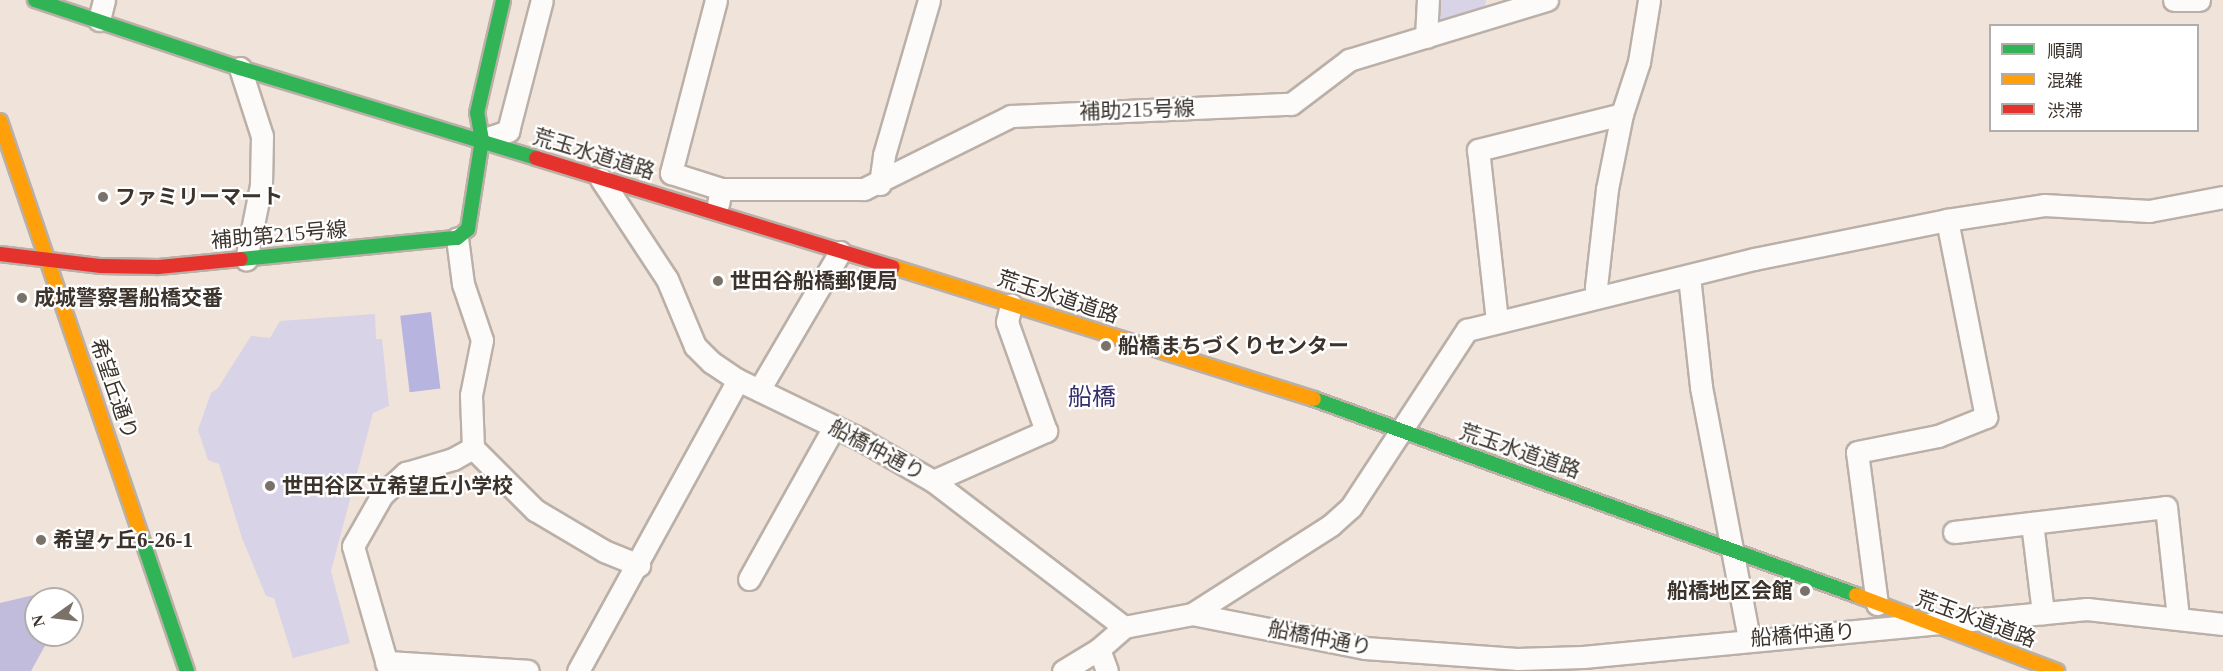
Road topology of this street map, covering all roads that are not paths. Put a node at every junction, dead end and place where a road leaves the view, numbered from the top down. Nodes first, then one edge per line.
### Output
1 (35, 0) edge
2 (503, 0) edge
3 (542, 0) edge
4 (716, 0) edge
5 (929, 0) edge
6 (1428, 0) edge
7 (1547, 0) edge
8 (1649, 0) edge
9 (2174, 0) edge
10 (2199, 0) edge
11 (101, 10) edge
12 (1426, 37) junction
13 (240, 68) junction
14 (1622, 114) junction
15 (1, 126) edge
16 (482, 140) junction
17 (671, 173) junction
18 (601, 179) junction
19 (880, 184) junction
20 (721, 189) junction
21 (2223, 197) edge
22 (664, 198) junction
23 (716, 213) junction
24 (1947, 220) junction
25 (458, 238) junction
26 (840, 252) junction
27 (0, 254) edge
28 (246, 260) junction
29 (48, 261) junction
30 (1689, 276) junction
31 (1598, 297) junction
32 (1011, 304) junction
33 (1497, 321) junction
34 (738, 380) junction
35 (759, 390) junction
36 (834, 427) junction
37 (1402, 432) junction
38 (473, 448) junction
39 (933, 481) junction
40 (2032, 522) junction
41 (1954, 531) dead end
42 (1734, 549) junction
43 (639, 565) junction
44 (749, 579) dead end
45 (1878, 604) junction
46 (2043, 613) junction
47 (1192, 614) junction
48 (2178, 618) junction
49 (2223, 624) edge
50 (1936, 626) junction
51 (1124, 627) junction
52 (1749, 639) junction
53 (1099, 649) junction
54 (1551, 665) edge
55 (387, 666) edge
56 (187, 671) edge
57 (528, 671) edge
58 (578, 671) edge
59 (1062, 671) edge
60 (1107, 671) edge
61 (2057, 671) edge

1 - 11 main road, 荒玉水道道路
2 - 16 main road
3 - 16 street
4 - 17 street
5 - 19 street
6 - 12 street
7 - 12 street, 補助215号線
8 - 14 street
9 - 10 street
11 - 13 main road, 荒玉水道道路
12 - 19 street, 補助215号線
13 - 16 main road, 荒玉水道道路
13 - 28 street
14 - 31 street
14 - 33 street
15 - 29 main road, 希望丘通り
16 - 18 main road, 荒玉水道道路
16 - 25 main road
17 - 20 street, 補助215号線
17 - 22 street
18 - 22 main road, 荒玉水道道路
18 - 34 street, 船橋仲通り
19 - 20 street, 補助215号線
20 - 23 street
21 - 24 street
22 - 23 main road, 荒玉水道道路
23 - 26 main road, 荒玉水道道路
24 - 30 street
24 - 45 street
25 - 28 main road, 補助第215号線
25 - 38 street
26 - 32 main road, 荒玉水道道路
26 - 35 street
27 - 29 main road, 補助第215号線
28 - 29 main road, 補助第215号線
29 - 56 main road, 希望丘通り
30 - 31 street
30 - 42 street
31 - 33 street
32 - 37 main road, 荒玉水道道路
32 - 39 street
33 - 37 street
34 - 35 street, 船橋仲通り
34 - 43 street
35 - 36 street, 船橋仲通り
36 - 39 street, 船橋仲通り
36 - 44 street
37 - 42 main road, 荒玉水道道路
37 - 47 street
38 - 43 street
38 - 55 street
39 - 51 street, 船橋仲通り
40 - 41 street
40 - 46 street
40 - 48 street
42 - 45 main road, 荒玉水道道路
42 - 52 street
43 - 58 street
45 - 50 main road, 荒玉水道道路
46 - 48 street, 船橋仲通り
46 - 50 street, 船橋仲通り
47 - 51 street, 船橋仲通り
47 - 54 street, 船橋仲通り
48 - 49 street, 船橋仲通り
50 - 52 street, 船橋仲通り
50 - 61 main road, 荒玉水道道路
51 - 53 street
52 - 54 street, 船橋仲通り
53 - 59 street
53 - 60 street
55 - 57 street

